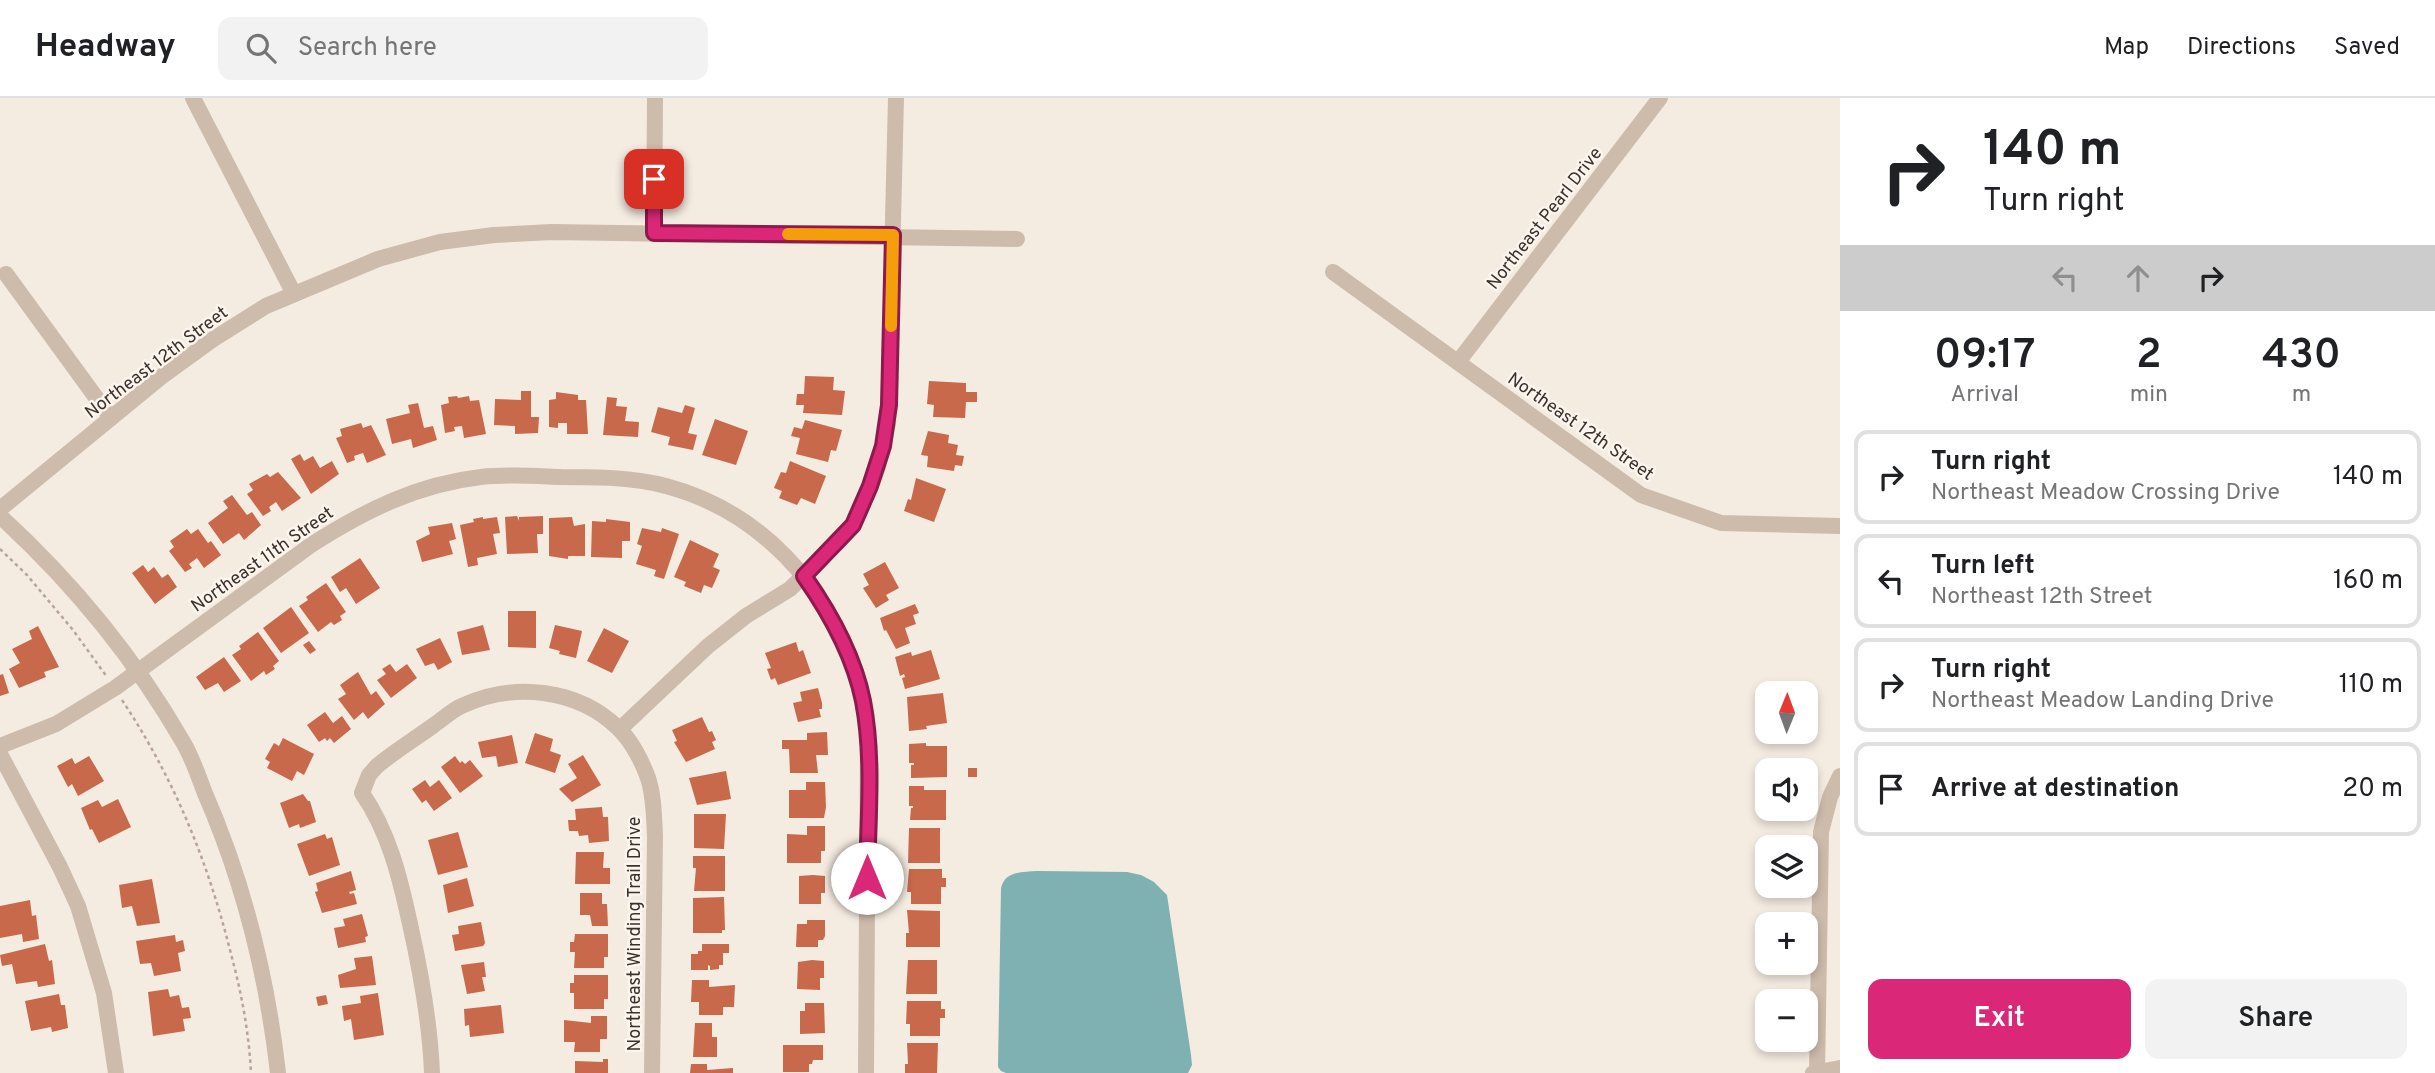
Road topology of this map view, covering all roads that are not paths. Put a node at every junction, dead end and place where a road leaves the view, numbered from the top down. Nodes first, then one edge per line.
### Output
1 (193, 98) edge
2 (655, 98) edge
3 (896, 98) edge
4 (1660, 98) edge
5 (654, 233) junction
6 (893, 235) junction
7 (1017, 239) dead end
8 (1333, 272) dead end
9 (6, 274) dead end
10 (294, 294) junction
11 (1458, 362) junction
12 (111, 418) junction
13 (0, 509) edge
14 (0, 516) edge
15 (1840, 526) edge
16 (804, 576) junction
17 (138, 672) junction
18 (620, 729) junction
19 (0, 746) edge
20 (0, 754) edge
21 (1840, 776) edge
22 (1840, 1068) edge
23 (116, 1073) edge
24 (278, 1073) edge
25 (432, 1073) edge
26 (652, 1073) edge
27 (866, 1073) edge
28 (1816, 1073) edge

1 - 10 street
2 - 5 street
3 - 6 street
4 - 11 street, Northeast Pearl Drive
5 - 6 street, Northeast 12th Street
5 - 10 street, Northeast 12th Street
6 - 7 street, Northeast 12th Street
6 - 16 street
8 - 11 street, Northeast 12th Street
9 - 12 street
10 - 12 street, Northeast 12th Street
11 - 15 street, Northeast 12th Street
12 - 13 street, Northeast 12th Street
14 - 17 street
16 - 17 street, Northeast 11th Street
16 - 18 street
16 - 27 street, Northeast 11th Street
17 - 19 street, Northeast 11th Street
17 - 24 street
18 - 25 street, Northeast Winding Trail Drive
18 - 26 street, Northeast Winding Trail Drive
20 - 23 street
21 - 28 street
22 - 28 street

